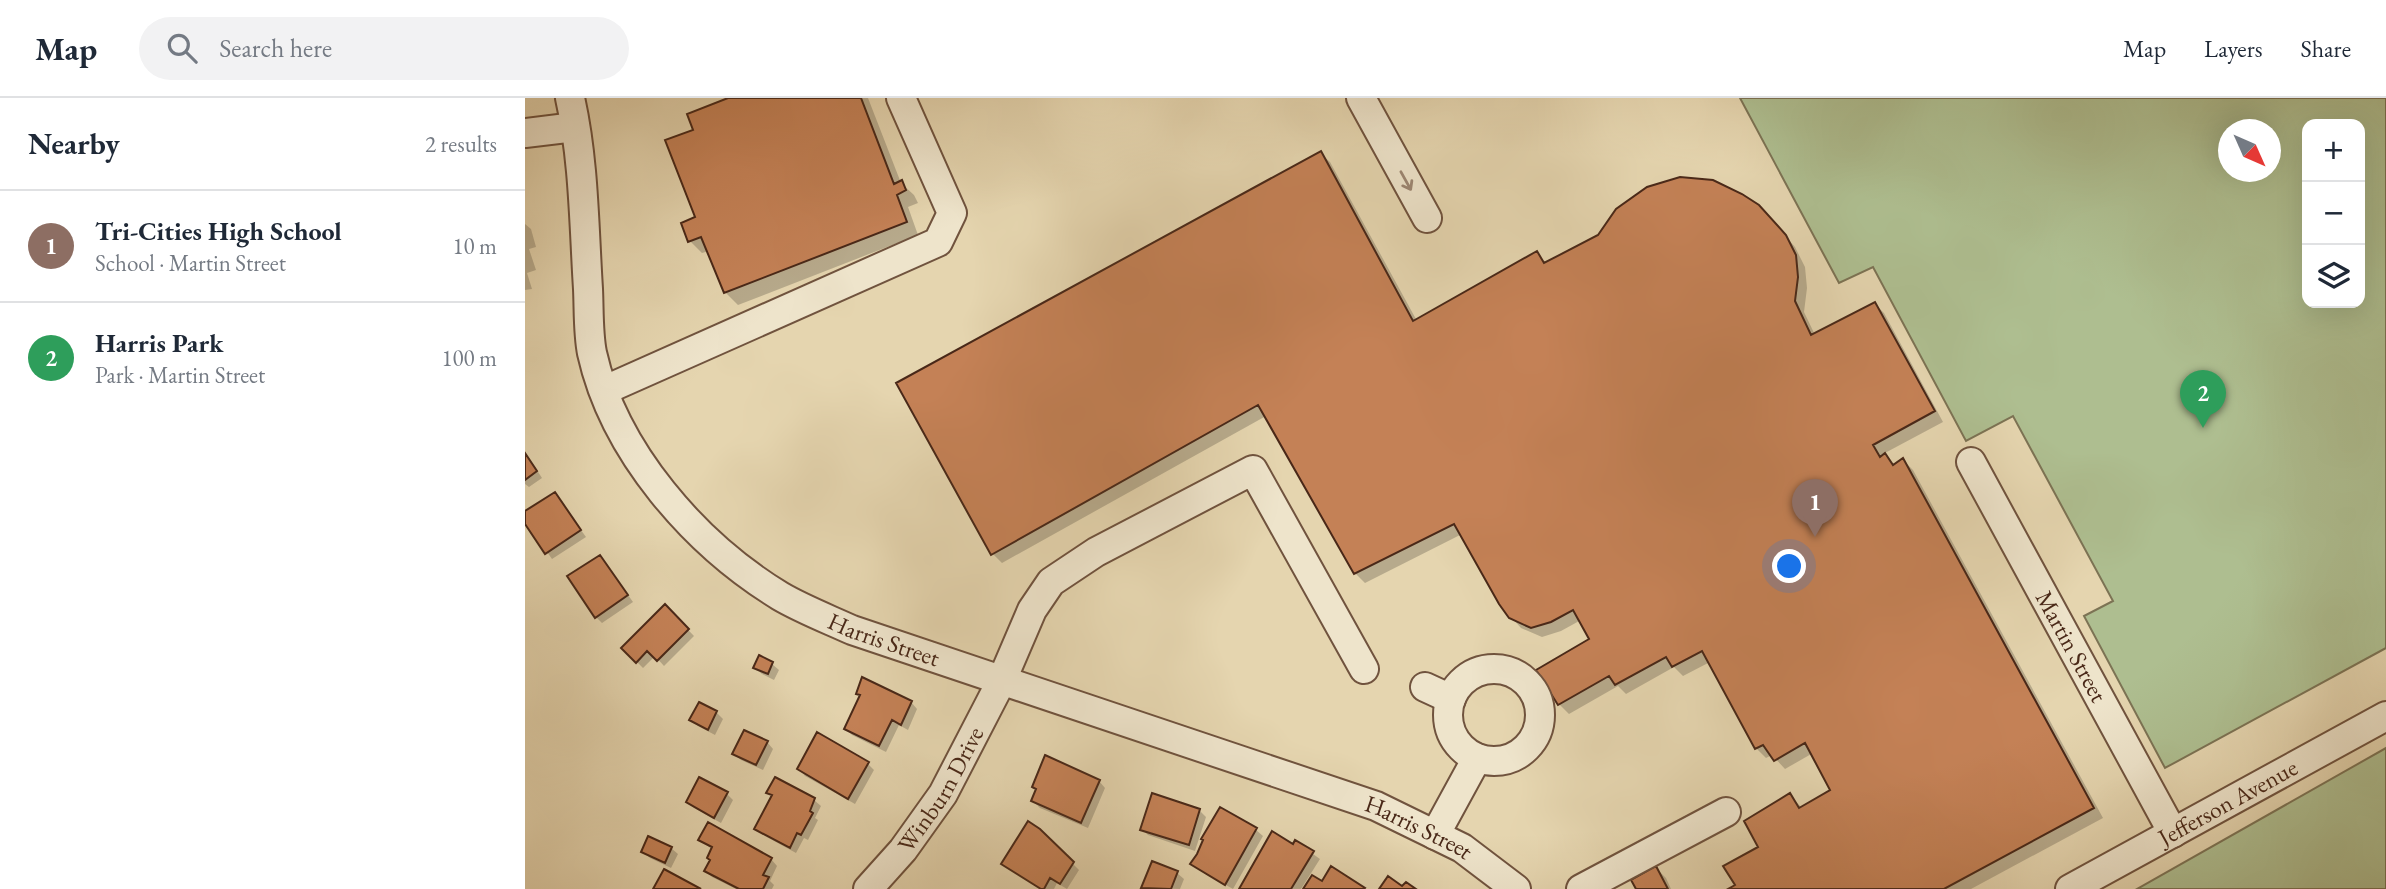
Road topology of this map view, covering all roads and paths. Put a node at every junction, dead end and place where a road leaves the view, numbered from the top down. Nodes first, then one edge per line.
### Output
1 (570, 98) edge
2 (901, 98) edge
3 (1361, 98) edge
4 (575, 127) junction
5 (525, 133) edge
6 (1427, 218) dead end
7 (605, 390) junction
8 (1971, 462) dead end
9 (1364, 669) dead end
10 (1002, 680) junction
11 (1425, 687) dead end
12 (1451, 699) junction
13 (2386, 716) edge
14 (1477, 758) junction
15 (1726, 812) dead end
16 (2173, 832) junction
17 (1435, 835) junction
18 (869, 889) edge
19 (1516, 889) edge
20 (1581, 889) edge
21 (2070, 889) edge

1 - 4 street, Harris Street
2 - 7 street
3 -> 6 street
4 - 5 street
4 - 7 street, Harris Street
7 - 10 street, Harris Street
8 - 16 street, Martin Street
9 - 10 street, Winburn Drive
10 - 17 street, Harris Street
10 - 18 street, Winburn Drive
11 - 12 street
12 - 14 street
12 - 14 street
13 - 16 street, Jefferson Avenue
14 - 17 street
15 - 20 street
16 - 21 street, Jefferson Avenue
17 - 19 street, Harris Street

